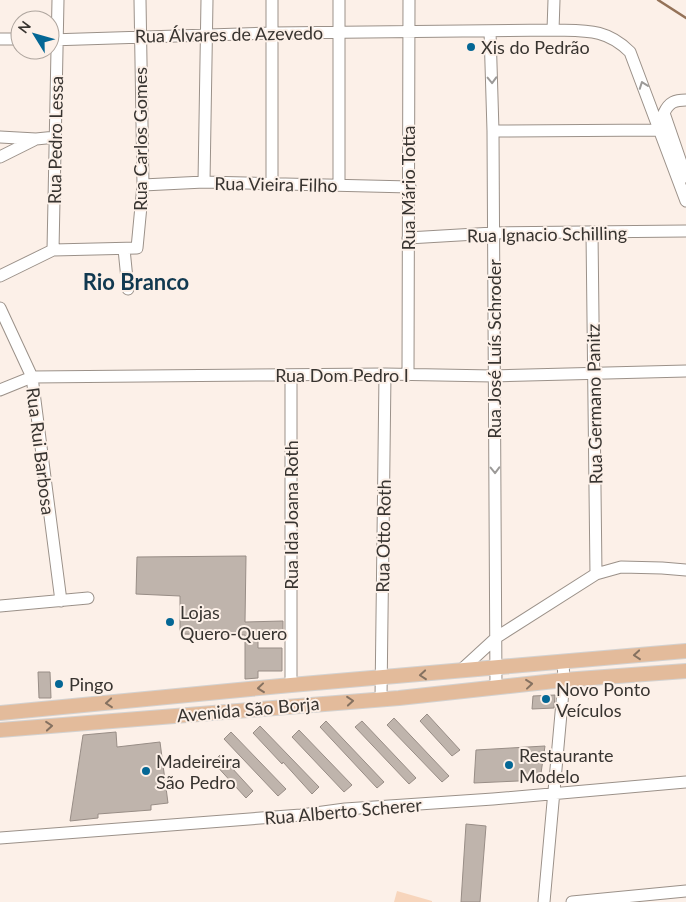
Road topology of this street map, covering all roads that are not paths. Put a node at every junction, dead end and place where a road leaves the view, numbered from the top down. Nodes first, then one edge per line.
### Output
1 (140, 0) edge
2 (207, 0) edge
3 (272, 0) edge
4 (340, 0) edge
5 (409, 0) edge
6 (554, 0) edge
7 (553, 30) junction
8 (490, 31) junction
9 (340, 32) junction
10 (408, 32) junction
11 (272, 33) junction
12 (207, 35) junction
13 (140, 36) junction
14 (60, 40) edge
15 (54, 60) edge
16 (686, 100) edge
17 (493, 130) junction
18 (661, 130) junction
19 (0, 137) edge
20 (56, 137) junction
21 (36, 139) junction
22 (0, 157) edge
23 (686, 177) edge
24 (204, 182) junction
25 (272, 183) junction
26 (142, 185) junction
27 (339, 185) junction
28 (410, 187) junction
29 (686, 201) edge
30 (686, 231) edge
31 (592, 233) junction
32 (493, 234) junction
33 (408, 238) junction
34 (124, 249) junction
35 (53, 250) junction
36 (0, 276) edge
37 (128, 289) dead end
38 (0, 308) edge
39 (686, 371) edge
40 (593, 372) junction
41 (385, 374) junction
42 (291, 375) junction
43 (408, 375) junction
44 (493, 376) junction
45 (32, 377) junction
46 (0, 390) edge
47 (686, 570) edge
48 (596, 574) junction
49 (88, 598) dead end
50 (61, 601) junction
51 (0, 606) edge
52 (497, 637) junction
53 (686, 651) edge
54 (563, 662) junction
55 (495, 666) junction
56 (460, 671) junction
57 (686, 671) edge
58 (382, 678) junction
59 (564, 680) junction
60 (291, 685) junction
61 (496, 688) junction
62 (381, 698) junction
63 (0, 713) edge
64 (0, 730) edge
65 (686, 782) edge
66 (554, 794) junction
67 (0, 838) edge
68 (686, 892) edge
69 (544, 902) edge
70 (572, 902) edge

1 - 13 street, Rua Carlos Gomes
2 - 12 street
3 - 11 street
4 - 9 street
5 - 10 street, Rua Mário Totta
6 - 7 street
7 - 8 street, Rua Álvares de Azevedo
18 -> 7 street, Rua Álvares de Azevedo
8 - 10 street, Rua Álvares de Azevedo
8 -> 17 street, Rua José Luís Schroder
9 - 10 street, Rua Álvares de Azevedo
9 - 11 street, Rua Álvares de Azevedo
9 - 27 street
10 - 28 street, Rua Mário Totta
11 - 12 street, Rua Álvares de Azevedo
11 - 25 street
12 - 13 street, Rua Álvares de Azevedo
12 - 24 street
13 - 14 street, Rua Álvares de Azevedo
13 - 26 street, Rua Carlos Gomes
15 - 20 street, Rua Pedro Lessa
16 - 23 street
17 - 18 street
17 - 32 street, Rua José Luís Schroder
18 - 29 street, Rua Álvares de Azevedo
19 - 21 street
20 - 21 street
20 - 35 street, Rua Pedro Lessa
21 - 22 street
24 - 25 street, Rua Vieira Filho
24 - 26 street, Rua Vieira Filho
25 - 27 street, Rua Vieira Filho
26 - 34 street, Rua Carlos Gomes
27 - 28 street, Rua Vieira Filho
28 - 33 street, Rua Mário Totta
30 - 31 street, Rua Ignacio Schilling
31 - 32 street, Rua Ignacio Schilling
31 - 40 street, Rua Germano Panitz
32 - 33 street, Rua Ignacio Schilling
32 - 44 street, Rua José Luís Schroder
33 - 43 street, Rua Mário Totta
34 - 35 street
34 - 37 street
35 - 36 street
38 - 45 street, Rua Rui Barbosa
39 - 40 street, Rua Dom Pedro I
40 - 44 street, Rua Dom Pedro I
40 - 48 street, Rua Germano Panitz
41 - 42 street, Rua Dom Pedro I
41 - 43 street, Rua Dom Pedro I
41 - 58 street, Rua Otto Roth
42 - 45 street, Rua Dom Pedro I
42 - 60 street, Rua Ida Joana Roth
43 - 44 street, Rua Dom Pedro I
44 -> 52 street, Rua José Luís Schroder
45 - 46 street, Rua Dom Pedro I
45 - 50 street, Rua Rui Barbosa
47 - 48 street
48 - 52 street
49 - 50 street
50 - 51 street
52 - 55 street, Rua José Luís Schroder
52 - 56 street
53 -> 54 main road, Avenida São Borja
54 - 55 main road, Avenida São Borja
54 - 59 street
55 - 56 main road, Avenida São Borja
55 - 61 street
56 -> 58 main road, Avenida São Borja
57 - 59 main road, Avenida São Borja
58 - 60 main road, Avenida São Borja
58 - 62 street, Rua Otto Roth
61 -> 59 main road, Avenida São Borja
59 - 66 street
60 -> 63 main road, Avenida São Borja
61 - 62 main road, Avenida São Borja
64 -> 62 main road, Avenida São Borja
65 - 66 street, Rua Alberto Scherer
66 - 67 street, Rua Alberto Scherer
66 - 69 street
68 - 70 street

